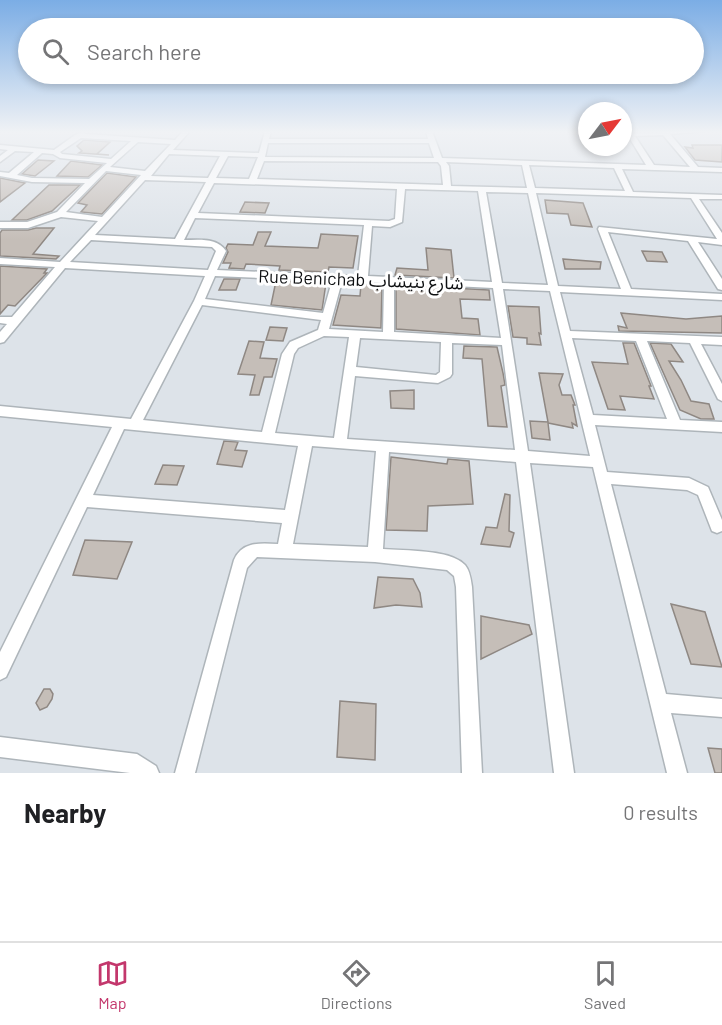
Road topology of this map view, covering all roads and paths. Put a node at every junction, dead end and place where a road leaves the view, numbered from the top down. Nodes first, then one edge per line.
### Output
1 (21, 167) edge
2 (155, 167) edge
3 (218, 167) edge
4 (258, 167) edge
5 (445, 167) edge
6 (526, 167) edge
7 (617, 167) edge
8 (654, 167) edge
9 (695, 168) joint
10 (104, 169) joint
11 (722, 170) edge
12 (0, 174) edge
13 (147, 176) junction
14 (10, 177) junction
15 (211, 180) junction
16 (91, 181) junction
17 (252, 182) junction
18 (401, 186) junction
19 (447, 187) junction
20 (481, 188) junction
21 (533, 190) junction
22 (630, 194) junction
23 (693, 196) junction
24 (722, 197) edge
25 (60, 214) junction
26 (192, 215) junction
27 (106, 220) junction
28 (0, 225) edge
29 (368, 225) junction
30 (89, 237) junction
31 (692, 240) junction
32 (722, 241) edge
33 (178, 242) junction
34 (0, 261) edge
35 (63, 264) junction
36 (211, 273) junction
37 (338, 278) junction
38 (363, 279) junction
39 (389, 280) junction
40 (496, 285) junction
41 (722, 287) edge
42 (554, 288) junction
43 (627, 292) junction
44 (722, 297) edge
45 (199, 301) junction
46 (327, 317) junction
47 (0, 320) edge
48 (15, 321) junction
49 (323, 332) junction
50 (355, 334) junction
51 (566, 334) junction
52 (388, 336) junction
53 (640, 337) junction
54 (0, 339) edge
55 (447, 339) junction
56 (694, 340) junction
57 (722, 341) edge
58 (507, 342) junction
59 (350, 371) junction
60 (722, 396) edge
61 (0, 411) edge
62 (587, 420) junction
63 (128, 422) junction
64 (675, 424) junction
65 (722, 427) edge
66 (267, 438) junction
67 (306, 441) junction
68 (340, 443) junction
69 (383, 448) junction
70 (521, 457) junction
71 (599, 470) junction
72 (82, 500) junction
73 (291, 517) junction
74 (720, 530) edge
75 (284, 551) junction
76 (375, 555) junction
77 (0, 671) edge
78 (659, 703) junction
79 (722, 708) edge
80 (0, 747) edge
81 (140, 770) edge
82 (185, 773) edge
83 (472, 773) edge
84 (564, 773) edge
85 (677, 773) edge

1 - 14 street
2 - 13 street
3 - 15 street
4 - 17 street
5 - 19 street
6 - 21 street
7 - 22 street
8 - 9 street
9 - 11 street
10 - 13 street
10 - 16 street
12 - 14 street
13 - 15 street
13 - 27 street
14 - 16 street
15 - 17 street
15 - 26 street
16 - 25 street
17 - 18 street
18 - 19 street
18 - 29 street
19 - 20 street
20 - 21 street
20 - 40 street
21 - 22 street
21 - 42 street
22 - 23 street
23 - 24 street
23 - 32 street
25 - 27 street
25 - 28 street
26 - 29 street
26 - 33 street
27 - 30 street
29 - 38 street
30 - 33 street
30 - 35 street
31 - 32 street
31 - 41 street
31 - 43 street
33 - 36 street
34 - 35 street, Rue Benichab شارع بنيشاب
35 - 36 street, Rue Benichab شارع بنيشاب
35 - 48 street
36 - 37 street, Rue Benichab شارع بنيشاب
36 - 45 street
37 - 38 street, Rue Benichab شارع بنيشاب
37 - 46 street
38 - 39 street, Rue Benichab شارع بنيشاب
39 - 40 street, Rue Benichab شارع بنيشاب
39 - 52 street
40 - 42 street, Rue Benichab شارع بنيشاب
40 - 58 street
42 - 43 street, Rue Benichab شارع بنيشاب
42 - 51 street
43 - 44 street, Rue Benichab شارع بنيشاب
45 - 46 street
45 - 63 street
46 - 49 street
47 - 48 street
48 - 54 street
49 - 50 street
49 - 66 street
50 - 52 street
50 - 59 street
51 - 53 street
51 - 62 street
52 - 55 street
53 - 56 street
53 - 64 street
55 - 58 street
55 - 59 street
56 - 57 street
56 - 60 street
58 - 70 street
59 - 68 street
61 - 63 street
62 - 64 street
62 - 71 street
63 - 66 street
63 - 72 street
64 - 65 street
66 - 67 street
67 - 68 street
67 - 73 street
68 - 69 street
69 - 70 street
69 - 76 street
70 - 71 street
70 - 84 street
71 - 74 street
71 - 78 street
72 - 73 street
72 - 77 street
73 - 75 street
75 - 76 street
75 - 82 street
76 - 83 street
78 - 79 street
78 - 85 street
80 - 81 street

